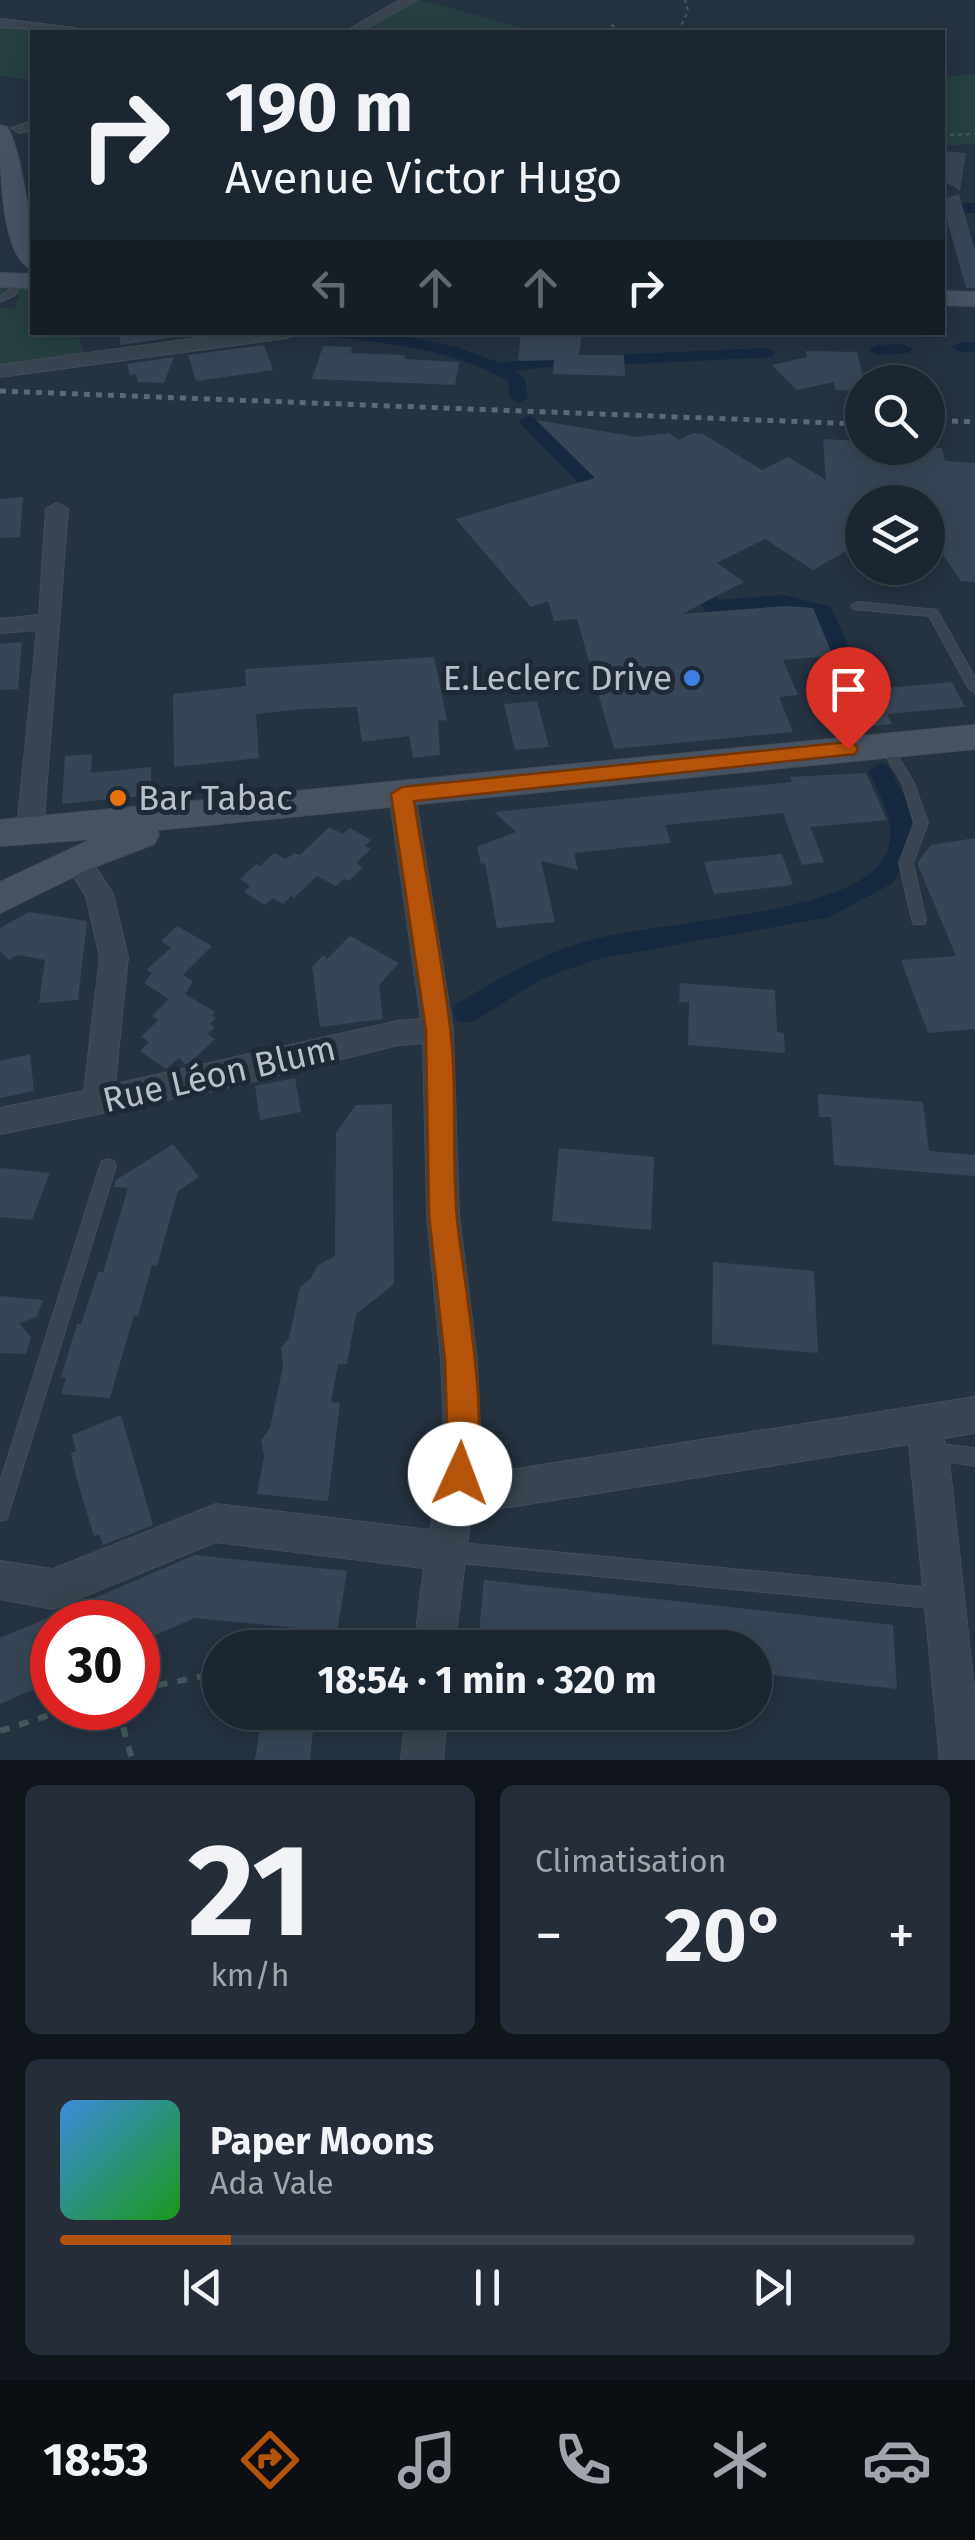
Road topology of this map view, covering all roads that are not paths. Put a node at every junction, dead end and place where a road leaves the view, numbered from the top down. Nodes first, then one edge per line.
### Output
1 (410, 0) edge
2 (0, 22) edge
3 (60, 30) edge
4 (356, 30) edge
5 (17, 128) edge
6 (23, 207) edge
7 (17, 273) edge
8 (945, 298) edge
9 (975, 299) edge
10 (265, 335) edge
11 (0, 371) edge
12 (57, 508) dead end
13 (857, 606) dead end
14 (50, 622) junction
15 (0, 626) edge
16 (975, 690) edge
17 (975, 737) edge
18 (885, 746) junction
19 (402, 794) junction
20 (240, 812) junction
21 (13, 828) edge
22 (67, 864) junction
23 (0, 898) edge
24 (918, 920) dead end
25 (438, 1030) junction
26 (98, 1101) junction
27 (0, 1121) edge
28 (108, 1166) dead end
29 (975, 1416) edge
30 (925, 1438) junction
31 (975, 1457) edge
32 (457, 1494) junction
33 (0, 1512) edge
34 (446, 1551) junction
35 (0, 1580) edge
36 (943, 1599) junction
37 (436, 1630) edge
38 (427, 1730) edge
39 (965, 1743) edge
40 (428, 1759) edge

1 - 4 street
2 - 3 street
5 - 6 main road
6 - 7 main road
8 - 9 main road
10 - 11 street
12 - 14 street
13 - 16 lane
14 - 15 street
14 - 21 street
17 - 18 main road
18 - 19 main road
18 - 24 lane
19 - 20 main road
19 - 25 street
20 - 21 main road
20 - 22 main road
21 - 22 main road
22 - 23 main road
22 - 26 street
25 - 26 street, Rue Léon Blum
25 - 32 street
26 - 27 street, Rue Léon Blum
28 - 33 lane
29 - 30 street
30 - 31 lane
30 - 32 street
30 - 36 street
32 - 34 street
34 - 35 street
34 - 36 lane
34 - 37 street
36 - 39 street
38 - 40 street

